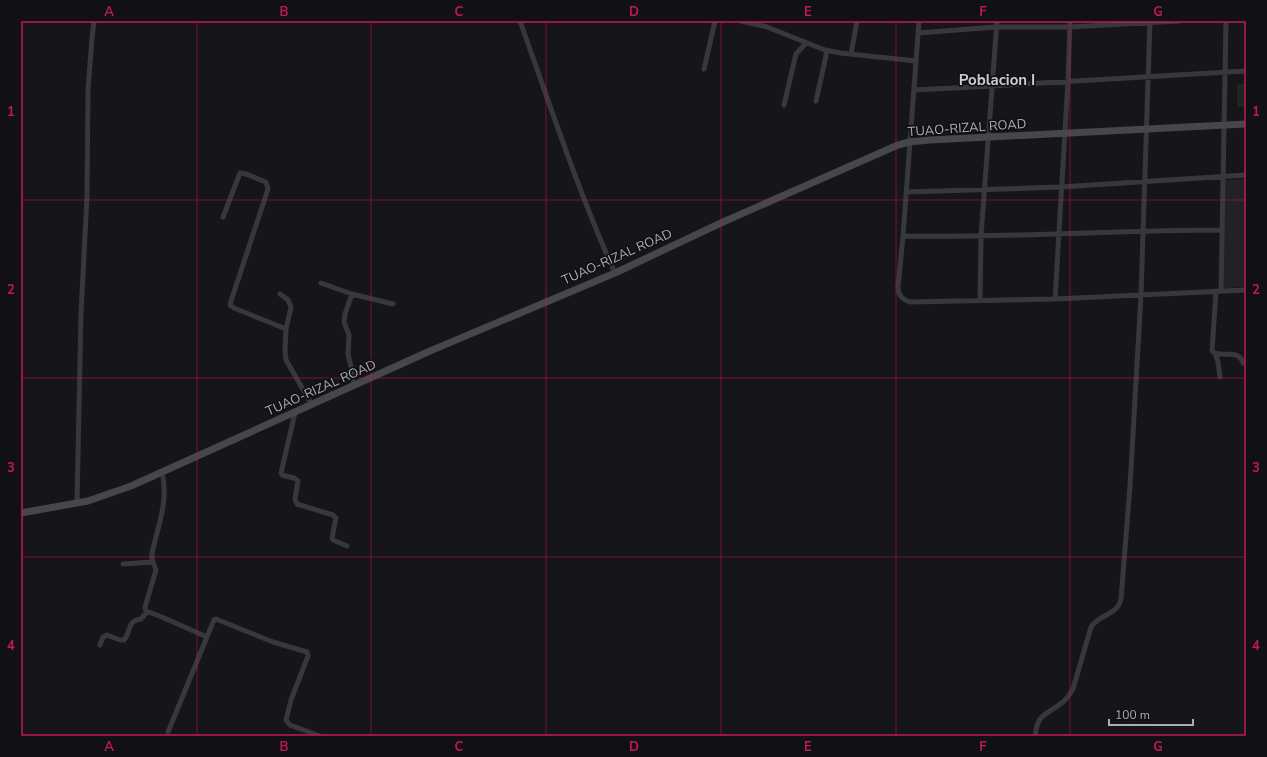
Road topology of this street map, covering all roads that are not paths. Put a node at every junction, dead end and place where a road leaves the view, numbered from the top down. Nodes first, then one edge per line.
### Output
1 (94, 21) edge
2 (520, 21) edge
3 (715, 21) edge
4 (741, 21) edge
5 (857, 21) edge
6 (919, 21) edge
7 (1070, 21) edge
8 (1179, 21) edge
9 (1226, 21) edge
10 (1150, 22) edge
11 (996, 24) edge
12 (1070, 27) junction
13 (918, 33) junction
14 (806, 43) junction
15 (827, 51) junction
16 (851, 54) junction
17 (916, 61) junction
18 (704, 69) dead end
19 (1246, 71) edge
20 (1225, 72) junction
21 (1148, 77) junction
22 (1068, 81) junction
23 (992, 86) junction
24 (914, 90) junction
25 (816, 101) dead end
26 (784, 105) dead end
27 (1246, 124) edge
28 (1223, 126) junction
29 (1147, 130) junction
30 (1064, 134) junction
31 (988, 138) junction
32 (909, 142) junction
33 (1246, 175) edge
34 (1223, 176) junction
35 (1145, 181) junction
36 (1061, 187) junction
37 (985, 190) junction
38 (906, 192) junction
39 (223, 217) dead end
40 (1144, 230) junction
41 (1222, 230) junction
42 (1058, 234) junction
43 (903, 236) junction
44 (981, 236) junction
45 (615, 272) junction
46 (321, 283) dead end
47 (1246, 290) edge
48 (1219, 291) junction
49 (280, 294) dead end
50 (352, 294) junction
51 (1141, 295) junction
52 (1055, 299) junction
53 (980, 300) junction
54 (393, 304) dead end
55 (286, 329) junction
56 (1215, 353) junction
57 (1243, 363) dead end
58 (1220, 377) dead end
59 (354, 386) junction
60 (312, 405) junction
61 (295, 413) junction
62 (162, 472) junction
63 (77, 503) junction
64 (21, 513) edge
65 (347, 546) dead end
66 (153, 562) junction
67 (122, 564) dead end
68 (147, 612) junction
69 (207, 637) junction
70 (100, 645) dead end
71 (168, 732) dead end
72 (320, 736) edge
73 (1035, 736) edge

1 - 63 street
2 - 45 street
3 - 18 street
4 - 14 street
5 - 16 street
6 - 13 street
7 - 12 street
8 - 10 street
9 - 20 street
10 - 12 street
10 - 21 street
11 - 12 street
11 - 13 street
11 - 23 street
12 - 22 street
13 - 17 street
14 - 15 street
14 - 26 street
15 - 16 street
15 - 25 street
16 - 17 street
17 - 24 street
19 - 20 street
20 - 21 street
20 - 28 street
21 - 22 street
21 - 29 street
22 - 23 street
22 - 30 street
23 - 24 street
23 - 31 street
24 - 32 street
27 - 28 main road, TUAO-RIZAL ROAD
28 - 29 main road, TUAO-RIZAL ROAD
28 - 34 street
29 - 30 main road, TUAO-RIZAL ROAD
29 - 35 street
30 - 31 main road, TUAO-RIZAL ROAD
30 - 36 street
31 - 32 main road, TUAO-RIZAL ROAD
31 - 37 street
32 - 38 street
32 - 45 main road, TUAO-RIZAL ROAD
33 - 34 street
34 - 35 street
34 - 41 street
35 - 36 street
35 - 40 street
36 - 37 street
36 - 42 street
37 - 38 street
37 - 44 street
38 - 43 street
39 - 55 street
40 - 41 street
40 - 42 street
40 - 51 street
41 - 48 street
42 - 44 street
42 - 52 street
43 - 44 street
43 - 53 street
44 - 53 street
45 - 59 main road, TUAO-RIZAL ROAD
46 - 50 street
47 - 48 street
48 - 51 street
48 - 56 street
49 - 55 street
50 - 54 street
50 - 59 street
51 - 52 street
51 - 73 street
52 - 53 street
55 - 60 street
56 - 57 street
56 - 58 street
59 - 60 main road, TUAO-RIZAL ROAD
60 - 61 main road, TUAO-RIZAL ROAD
61 - 62 main road, TUAO-RIZAL ROAD
61 - 65 street
62 - 63 main road, TUAO-RIZAL ROAD
62 - 66 street
63 - 64 main road, TUAO-RIZAL ROAD
66 - 67 street
66 - 68 street
68 - 69 street
68 - 70 street
69 - 71 street
69 - 72 street

